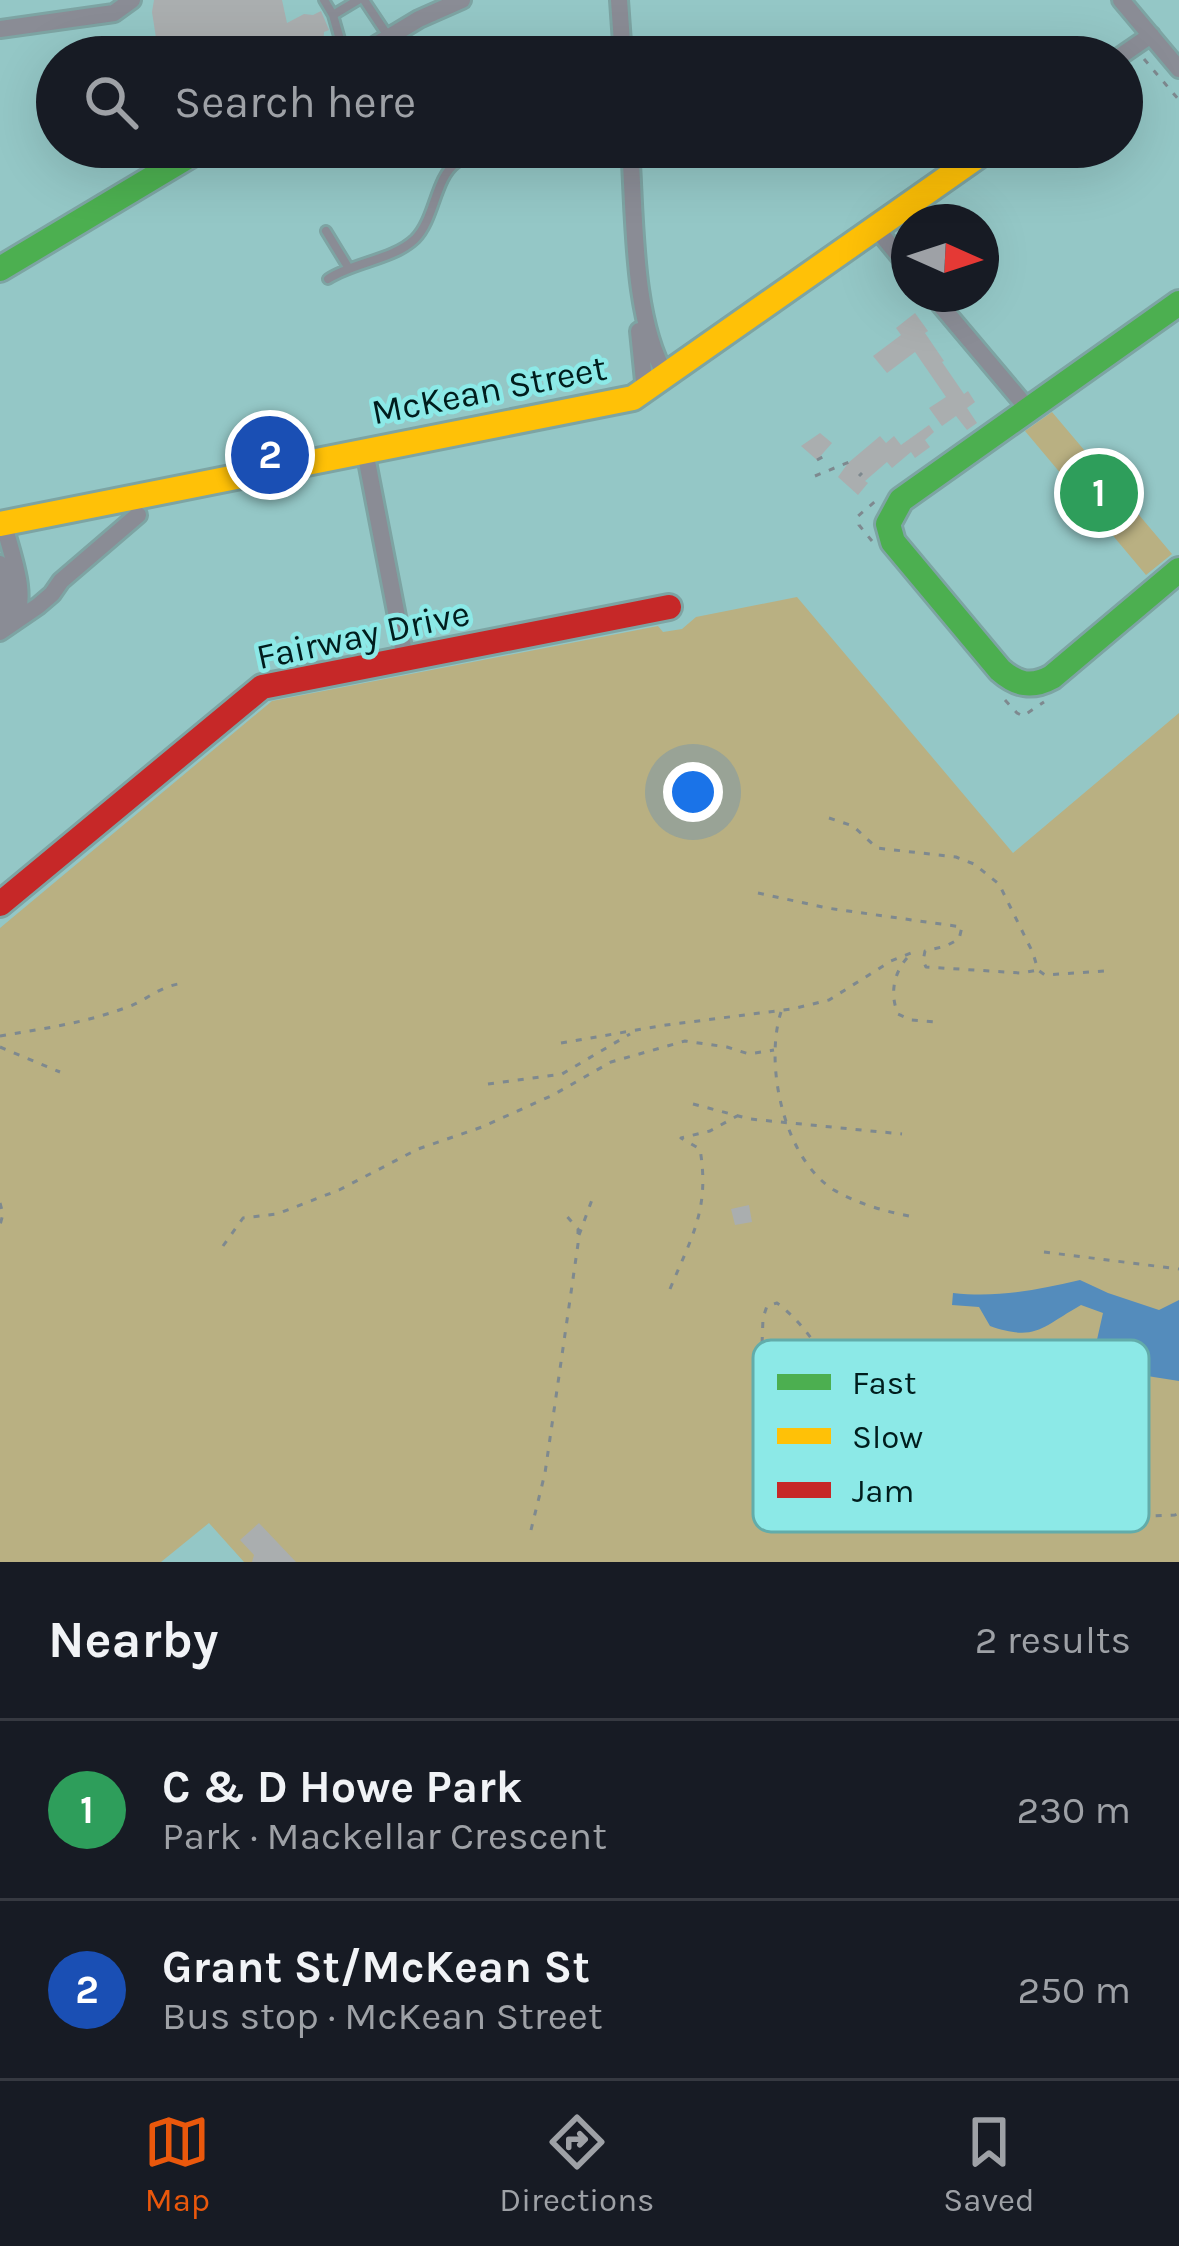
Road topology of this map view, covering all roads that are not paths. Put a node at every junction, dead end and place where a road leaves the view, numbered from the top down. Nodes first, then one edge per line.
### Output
1 (132, 0) edge
2 (324, 0) edge
3 (361, 0) edge
4 (461, 0) edge
5 (619, 0) edge
6 (1121, 0) edge
7 (333, 15) junction
8 (0, 29) edge
9 (1151, 35) junction
10 (339, 36) edge
11 (388, 36) edge
12 (391, 36) edge
13 (622, 36) edge
14 (1143, 40) edge
15 (1179, 70) edge
16 (169, 168) edge
17 (451, 168) edge
18 (632, 168) edge
19 (962, 168) edge
20 (876, 228) junction
21 (326, 231) dead end
22 (891, 246) edge
23 (348, 267) junction
24 (0, 269) edge
25 (328, 279) dead end
26 (641, 300) junction
27 (1179, 303) edge
28 (946, 312) edge
29 (655, 384) junction
30 (1028, 410) junction
31 (365, 451) junction
32 (139, 515) dead end
33 (2, 524) edge
34 (0, 564) edge
35 (1179, 570) edge
36 (669, 607) dead end
37 (0, 630) edge
38 (405, 658) junction
39 (0, 904) edge

1 - 8 street
2 - 7 lane
3 - 7 lane
3 - 11 lane
4 - 12 street
5 - 13 street
6 - 9 street
7 - 10 lane
9 - 14 street
9 - 15 street
16 - 24 street
17 - 23 lane
18 - 26 street
19 - 20 street, McKean Street
20 - 22 street
20 - 29 street, McKean Street
21 - 23 lane
23 - 25 lane
26 - 29 street
26 - 29 street
27 - 30 street
28 - 30 street
29 - 31 street, McKean Street
30 - 35 street
31 - 33 street, McKean Street
31 - 38 street
32 - 37 street
33 - 37 street
34 - 37 street
36 - 38 street, Fairway Drive
38 - 39 street, Fairway Drive

